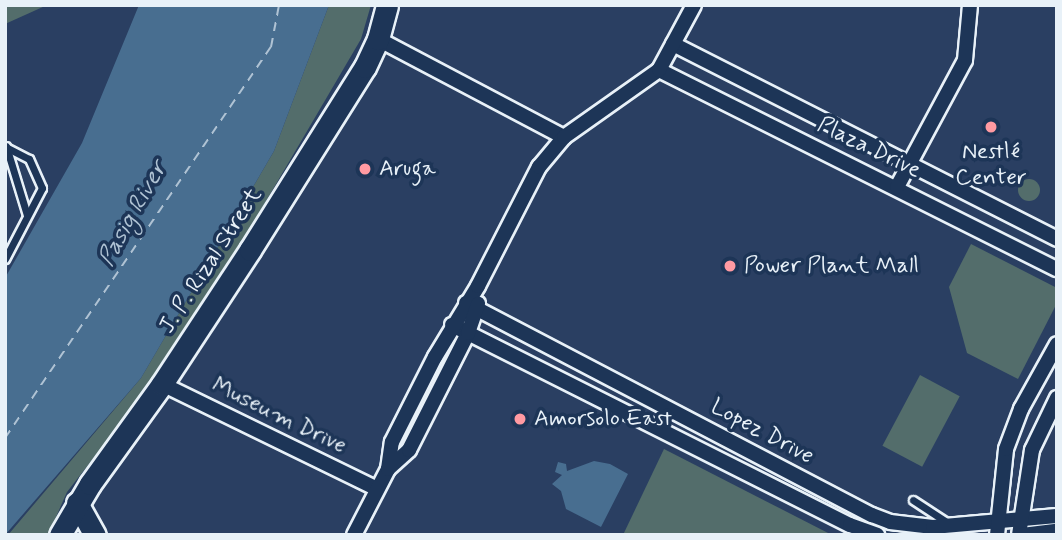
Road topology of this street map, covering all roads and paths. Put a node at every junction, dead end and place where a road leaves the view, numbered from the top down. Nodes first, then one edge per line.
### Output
1 (387, 5) edge
2 (694, 5) edge
3 (970, 5) edge
4 (379, 39) junction
5 (673, 44) junction
6 (659, 70) junction
7 (564, 137) junction
8 (6, 146) edge
9 (910, 162) junction
10 (897, 187) junction
11 (21, 192) junction
12 (36, 196) junction
13 (27, 215) junction
14 (1057, 239) edge
15 (5, 259) edge
16 (1057, 269) edge
17 (472, 307) junction
18 (452, 325) junction
19 (468, 333) junction
20 (1057, 344) edge
21 (162, 384) junction
22 (1057, 398) edge
23 (388, 469) junction
24 (377, 489) junction
25 (913, 500) dead end
26 (77, 503) junction
27 (1057, 516) edge
28 (951, 526) junction
29 (997, 529) edge
30 (1020, 530) edge
31 (1057, 531) edge
32 (60, 535) edge
33 (94, 535) edge
34 (354, 535) edge
35 (877, 535) edge

1 - 4 main road, J. P. Rizal Street
2 - 5 street
3 - 9 street
4 - 7 street
4 - 21 main road, J. P. Rizal Street
5 - 6 street
5 - 9 street, Plaza Drive
6 - 7 street
6 - 10 street, Plaza Drive
7 - 17 street
8 - 11 lane
8 - 12 lane
9 - 10 street
9 - 14 street, Plaza Drive
10 - 16 street, Plaza Drive
11 - 12 lane
11 - 13 lane
12 - 13 lane
13 - 15 lane
17 - 18 street
17 - 19 street
17 - 28 street, Lopez Drive
18 - 19 street, Lopez Drive
18 - 23 street
19 - 23 street
19 - 35 street, Lopez Drive
20 - 29 street
21 - 24 street, Museum Drive
21 - 26 main road, J. P. Rizal Street
22 - 30 street
23 - 24 street
24 - 34 street
25 - 28 lane
26 - 32 main road, J. P. Rizal Street
26 - 33 main road
27 - 30 street, Lopez Drive
28 - 29 street, Lopez Drive
29 - 30 street, Lopez Drive
30 - 31 street, Lopez Drive

